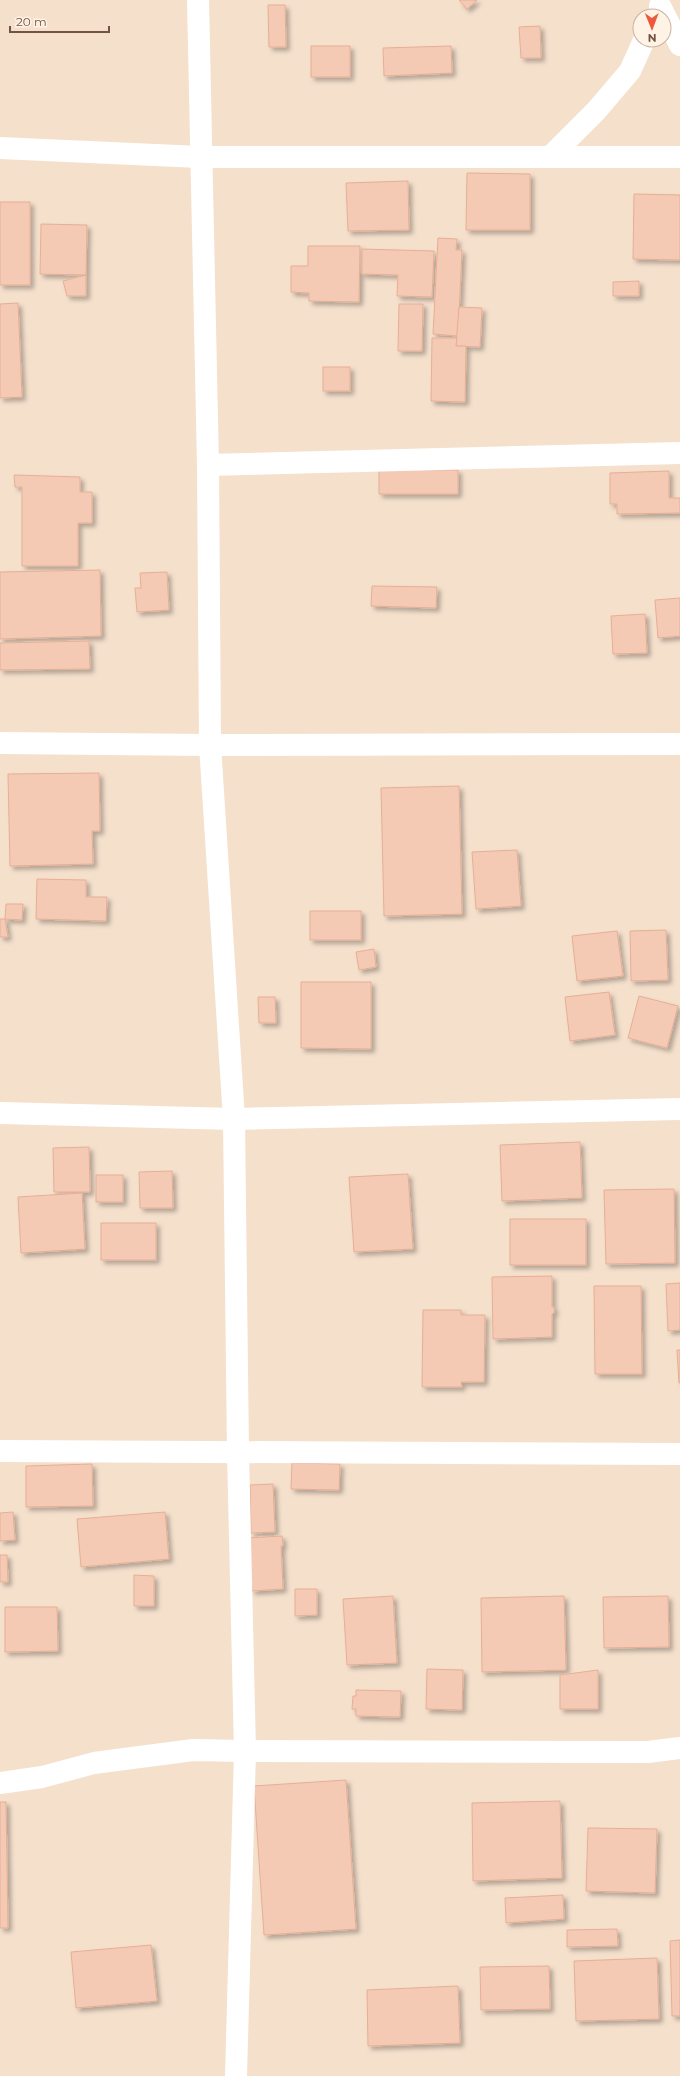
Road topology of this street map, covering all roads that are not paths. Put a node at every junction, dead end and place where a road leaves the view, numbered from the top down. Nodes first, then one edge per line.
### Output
1 (198, 0) edge
2 (658, 7) edge
3 (680, 45) edge
4 (640, 48) edge
5 (0, 148) edge
6 (200, 157) junction
7 (550, 157) junction
8 (680, 157) edge
9 (680, 453) edge
10 (208, 465) junction
11 (0, 743) edge
12 (680, 744) edge
13 (210, 745) junction
14 (680, 1109) edge
15 (0, 1113) edge
16 (234, 1119) junction
17 (0, 1451) edge
18 (238, 1452) junction
19 (680, 1454) edge
20 (680, 1748) edge
21 (245, 1751) junction
22 (0, 1783) edge
23 (236, 2076) edge

1 - 6 street
2 - 3 street
4 - 7 street
5 - 6 street
6 - 7 street
6 - 10 street
7 - 8 street
9 - 10 street
10 - 13 street
11 - 13 street
12 - 13 street
13 - 16 street
14 - 16 street
15 - 16 street
16 - 18 street
17 - 18 street
18 - 19 street
18 - 21 street
20 - 21 street
21 - 22 street
21 - 23 street

